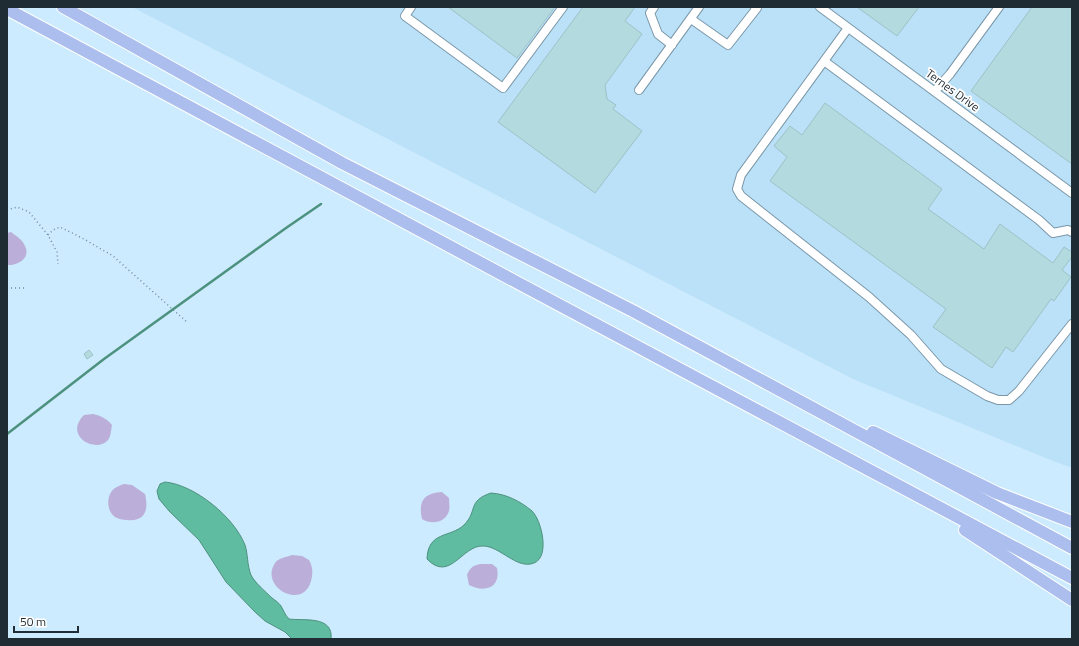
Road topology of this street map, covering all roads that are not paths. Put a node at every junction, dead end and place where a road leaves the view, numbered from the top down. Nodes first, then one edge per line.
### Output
1 (63, 7) edge
2 (411, 7) edge
3 (563, 7) edge
4 (654, 7) edge
5 (699, 7) edge
6 (755, 7) edge
7 (820, 7) edge
8 (999, 7) edge
9 (7, 9) edge
10 (691, 19) junction
11 (848, 28) junction
12 (672, 45) junction
13 (824, 61) junction
14 (639, 90) dead end
15 (935, 91) junction
16 (1072, 192) edge
17 (1072, 232) edge
18 (1072, 324) edge
19 (792, 397) junction
20 (909, 493) junction
21 (1072, 522) edge
22 (1072, 548) edge
23 (1072, 578) edge
24 (1072, 600) edge

1 - 19 highway
2 - 3 street
4 - 12 street
5 - 10 street
6 - 10 street
7 - 11 street, Ternes Drive
8 - 15 street
9 - 20 highway
10 - 12 street
11 - 13 street
11 - 15 street, Ternes Drive
12 - 14 street
13 - 17 street
13 - 18 street
15 - 16 street, Ternes Drive
19 - 21 highway
19 - 22 highway
20 - 23 highway
20 - 24 highway

